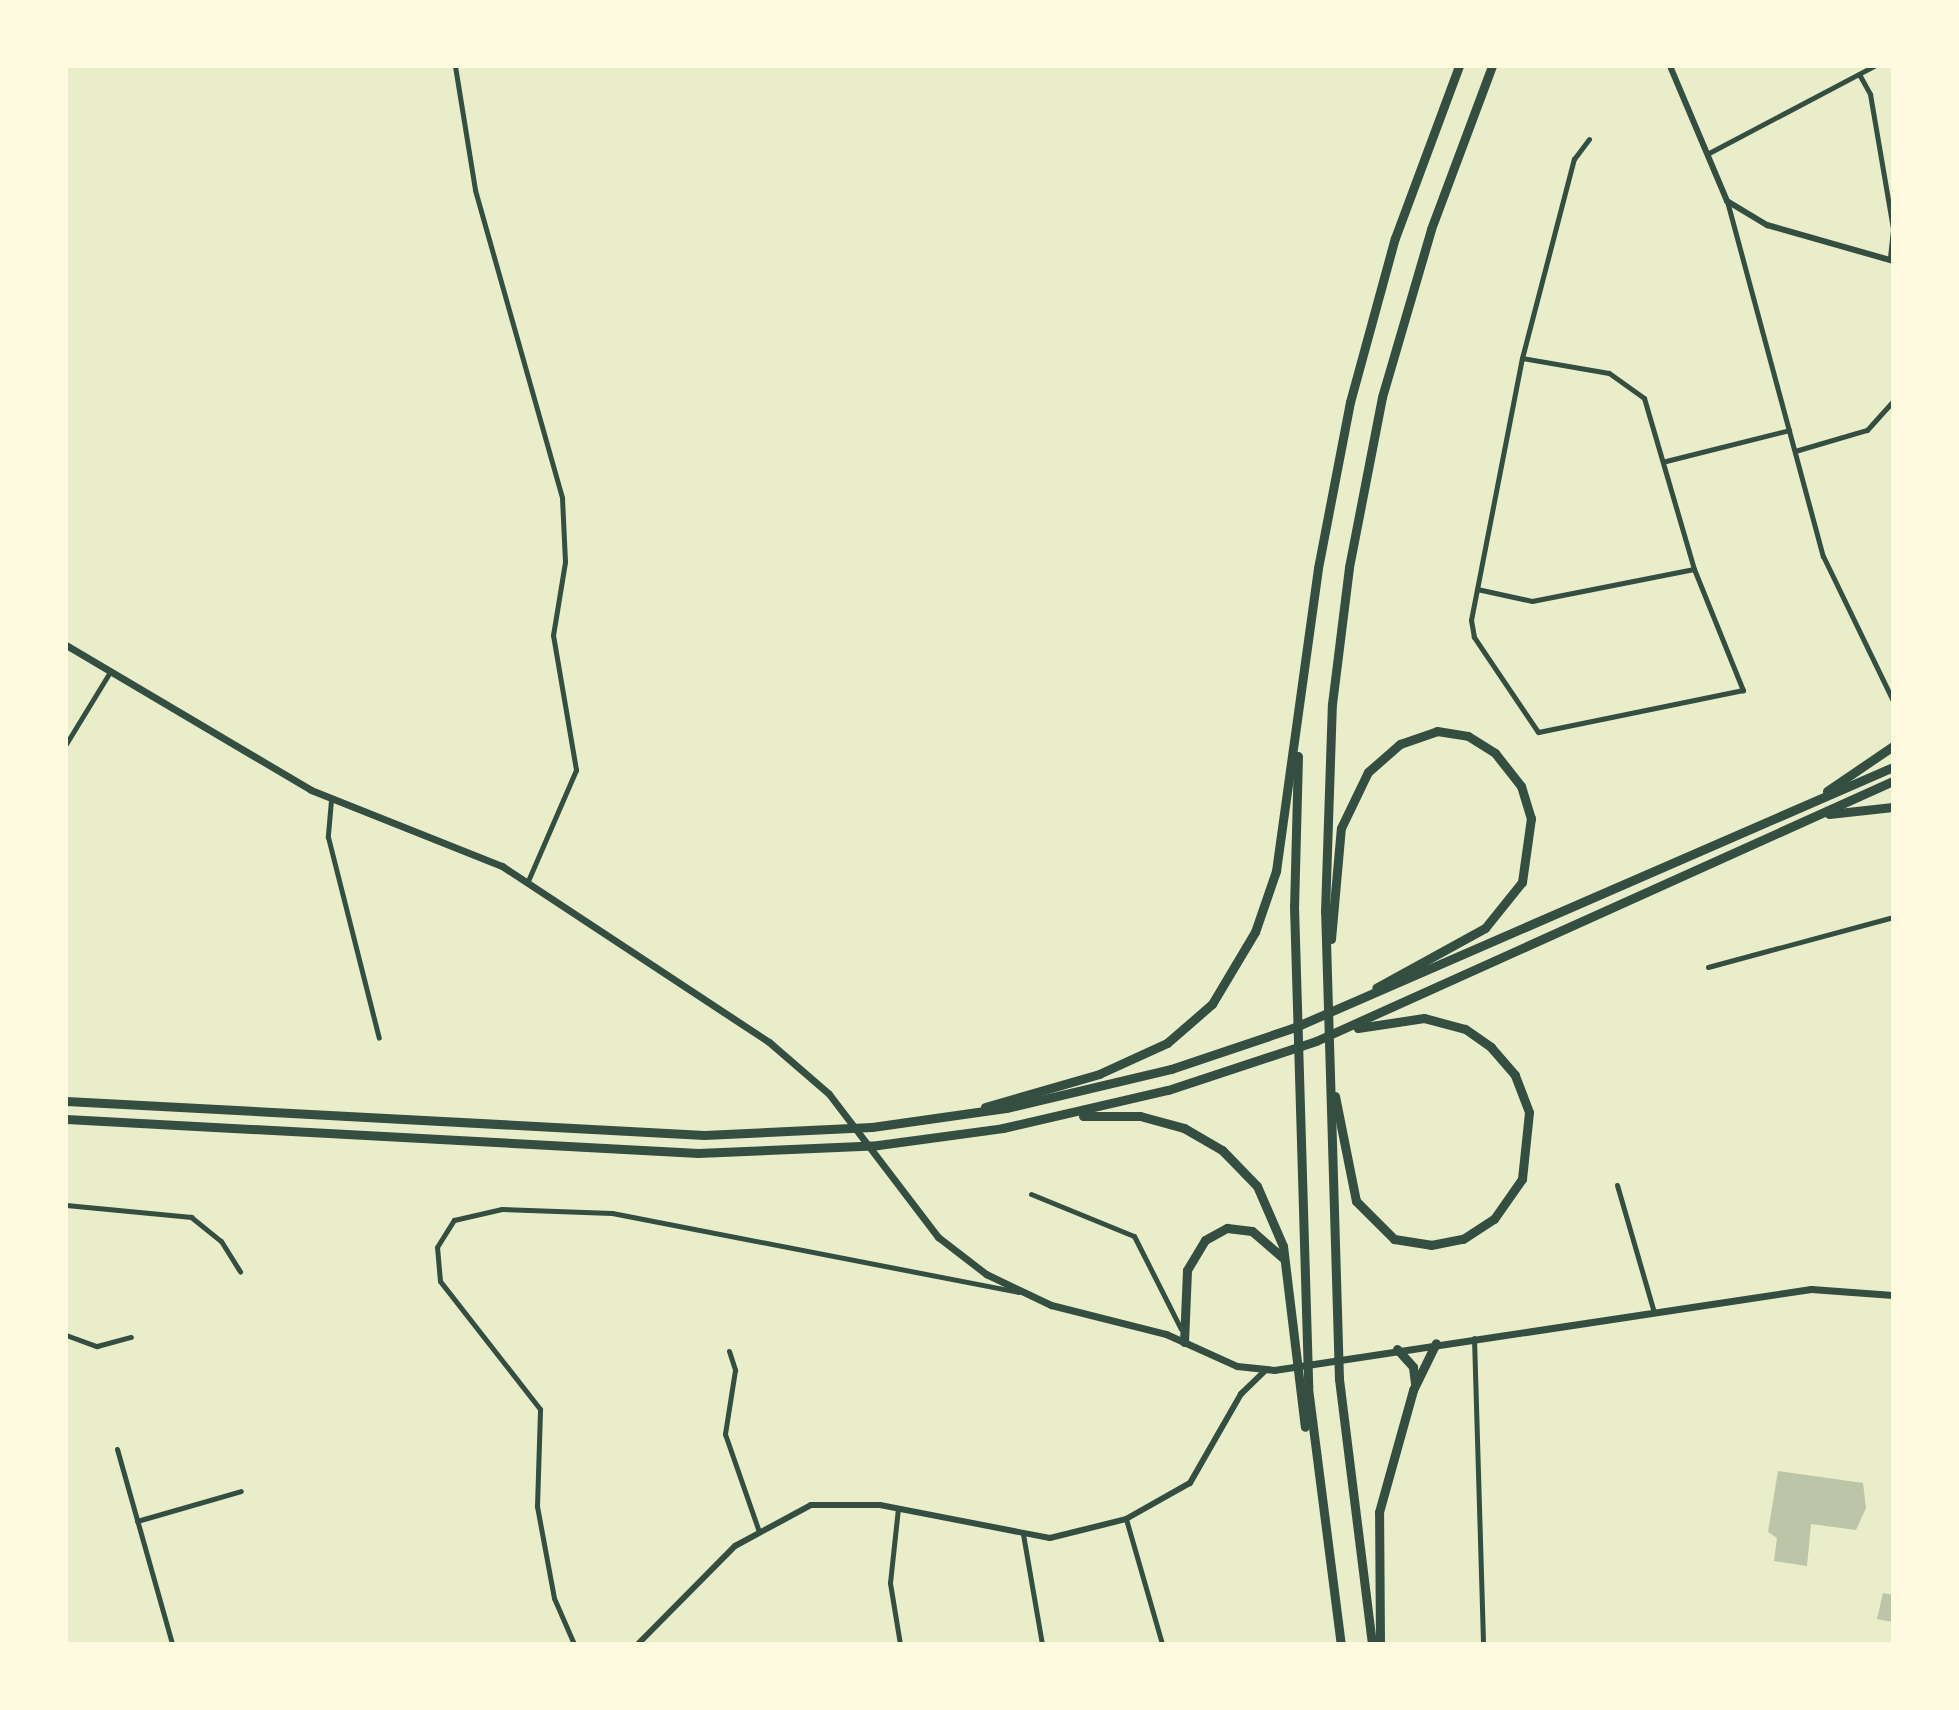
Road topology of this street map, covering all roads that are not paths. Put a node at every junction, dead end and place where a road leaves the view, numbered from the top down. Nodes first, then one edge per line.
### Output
1 (455, 66) edge
2 (1459, 66) edge
3 (1492, 66) edge
4 (1670, 66) edge
5 (1874, 66) edge
6 (1859, 74) junction
7 (1589, 139) dead end
8 (1707, 154) junction
9 (1727, 201) junction
10 (1892, 261) edge
11 (1522, 358) junction
12 (1893, 401) edge
13 (1789, 430) junction
14 (1795, 451) junction
15 (1665, 461) junction
16 (1694, 569) junction
17 (1477, 589) junction
18 (66, 645) edge
19 (1305, 669) junction
20 (110, 672) junction
21 (1893, 701) edge
22 (66, 744) edge
23 (1893, 746) edge
24 (1893, 767) edge
25 (1893, 781) edge
26 (331, 800) junction
27 (1893, 807) edge
28 (1771, 820) junction
29 (1777, 834) junction
30 (528, 881) junction
31 (1893, 917) edge
32 (1708, 967) dead end
33 (1327, 987) junction
34 (1320, 1017) junction
35 (379, 1038) dead end
36 (1316, 1041) junction
37 (1329, 1061) junction
38 (66, 1101) edge
39 (66, 1119) edge
40 (940, 1119) junction
41 (1036, 1122) junction
42 (1617, 1185) dead end
43 (1031, 1194) dead end
44 (66, 1205) edge
45 (1284, 1261) junction
46 (240, 1272) dead end
47 (1018, 1292) junction
48 (1893, 1295) edge
49 (1654, 1312) junction
50 (66, 1335) edge
51 (131, 1337) dead end
52 (1473, 1337) junction
53 (1184, 1342) junction
54 (1436, 1343) junction
55 (1397, 1349) junction
56 (729, 1351) dead end
57 (1266, 1370) junction
58 (1413, 1390) junction
59 (117, 1449) dead end
60 (241, 1491) dead end
61 (1316, 1491) junction
62 (898, 1508) junction
63 (1126, 1519) junction
64 (137, 1521) junction
65 (758, 1529) junction
66 (1023, 1534) junction
67 (172, 1644) edge
68 (574, 1644) edge
69 (638, 1644) edge
70 (900, 1644) edge
71 (1042, 1644) edge
72 (1162, 1644) edge
73 (1341, 1644) edge
74 (1372, 1644) edge
75 (1380, 1644) edge
76 (1483, 1644) edge

1 - 30 street
2 - 19 highway
3 - 33 highway
4 - 8 street
5 - 6 street
6 - 8 street
6 - 10 street
7 - 11 street
8 - 9 street
9 - 10 street
9 - 13 street
11 - 15 street
11 - 17 street
12 - 14 street
13 - 14 street
13 - 15 street
14 - 21 street
15 - 16 street
16 - 17 street
16 - 17 street
18 - 20 main road
19 - 40 highway
19 - 61 highway
20 - 22 street
20 - 26 main road
23 - 28 highway
24 - 28 highway
25 - 29 highway
26 - 30 main road
26 - 35 street
27 - 29 highway
28 - 34 highway
29 - 36 highway
30 - 47 main road
31 - 32 street
33 - 34 highway
33 - 37 highway
34 - 40 highway
36 - 37 highway
36 - 41 highway
37 - 74 highway
38 - 40 highway
39 - 41 highway
41 - 45 highway
42 - 49 street
43 - 53 street
44 - 46 street
45 - 53 highway
45 - 61 highway
47 - 53 main road
47 - 68 street
48 - 49 main road
49 - 52 main road
50 - 51 street
52 - 54 main road
52 - 76 street
53 - 57 main road
54 - 55 main road
54 - 58 highway
55 - 57 main road
55 - 58 highway
56 - 65 street
57 - 63 street
58 - 75 highway
59 - 64 street
60 - 64 street
61 - 73 highway
62 - 65 street
62 - 66 street
62 - 70 street
63 - 66 street
63 - 72 street
64 - 67 street
65 - 69 street
66 - 71 street

